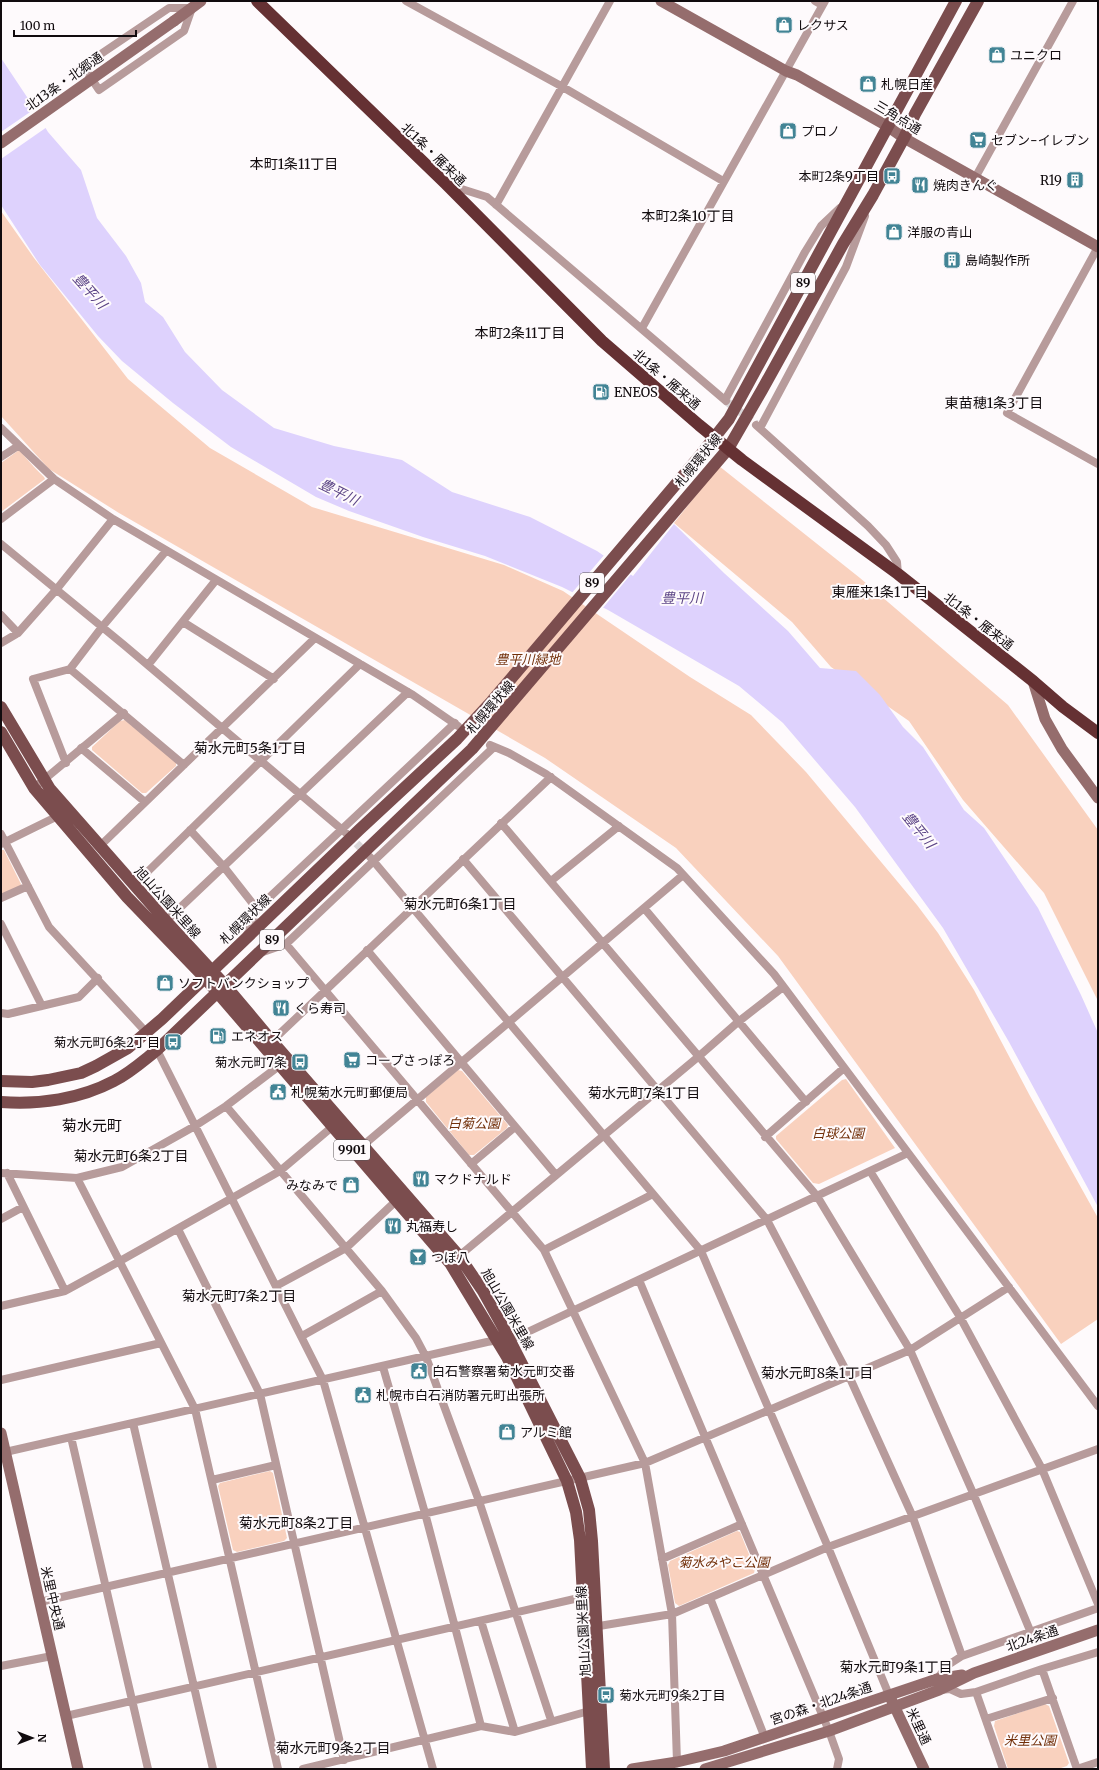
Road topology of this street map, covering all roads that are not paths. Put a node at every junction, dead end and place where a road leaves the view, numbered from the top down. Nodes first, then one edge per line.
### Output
1 (257, 1) edge
2 (406, 1) edge
3 (610, 1) edge
4 (661, 1) edge
5 (956, 1) edge
6 (978, 1) edge
7 (1073, 1) edge
8 (821, 2) edge
9 (197, 4) edge
10 (786, 71) junction
11 (561, 86) junction
12 (887, 126) junction
13 (904, 138) junction
14 (1, 143) edge
15 (975, 178) junction
16 (723, 181) junction
17 (445, 183) junction
18 (873, 195) junction
19 (844, 204) junction
20 (496, 205) junction
21 (1098, 247) edge
22 (642, 328) junction
23 (1, 428) edge
24 (714, 438) junction
25 (18, 446) junction
26 (728, 449) junction
27 (1, 457) edge
28 (1098, 464) edge
29 (54, 479) junction
30 (1, 519) edge
31 (113, 519) junction
32 (1, 544) edge
33 (166, 551) junction
34 (898, 574) junction
35 (216, 580) junction
36 (56, 590) junction
37 (1, 615) edge
38 (183, 622) junction
39 (102, 627) junction
40 (18, 632) junction
41 (315, 638) junction
42 (1, 643) edge
43 (360, 664) junction
44 (148, 665) junction
45 (70, 669) junction
46 (274, 679) junction
47 (1033, 681) junction
48 (408, 692) junction
49 (1, 707) edge
50 (124, 713) junction
51 (223, 728) junction
52 (1, 732) edge
53 (1098, 733) edge
54 (81, 748) junction
55 (261, 761) junction
56 (66, 763) junction
57 (184, 765) junction
58 (551, 777) junction
59 (39, 784) junction
60 (300, 793) junction
61 (1098, 798) edge
62 (145, 802) junction
63 (64, 813) junction
64 (501, 823) junction
65 (619, 826) junction
66 (190, 830) junction
67 (344, 831) junction
68 (1, 834) edge
69 (3, 843) edge
70 (100, 846) junction
71 (372, 859) junction
72 (463, 859) junction
73 (224, 867) junction
74 (683, 875) junction
75 (551, 880) junction
76 (134, 885) junction
77 (28, 886) junction
78 (1, 898) edge
79 (412, 907) junction
80 (644, 908) junction
81 (257, 909) junction
82 (166, 921) junction
83 (1, 924) edge
84 (246, 938) junction
85 (602, 943) junction
86 (286, 944) junction
87 (367, 950) junction
88 (255, 955) junction
89 (208, 974) junction
90 (562, 977) junction
91 (98, 978) junction
92 (783, 987) junction
93 (221, 989) junction
94 (325, 990) junction
95 (42, 1006) junction
96 (1, 1013) edge
97 (509, 1022) junction
98 (738, 1022) junction
99 (146, 1032) junction
100 (272, 1042) junction
101 (157, 1050) junction
102 (698, 1057) junction
103 (461, 1062) junction
104 (279, 1066) junction
105 (844, 1068) junction
106 (1, 1081) edge
107 (658, 1089) junction
108 (417, 1099) junction
109 (1, 1102) edge
110 (806, 1102) junction
111 (226, 1106) junction
112 (195, 1126) junction
113 (332, 1127) junction
114 (515, 1127) junction
115 (604, 1135) junction
116 (765, 1137) junction
117 (359, 1149) junction
118 (908, 1153) junction
119 (471, 1164) junction
120 (280, 1171) junction
121 (870, 1171) junction
122 (4, 1173) edge
123 (556, 1175) junction
124 (77, 1178) junction
125 (654, 1194) junction
126 (817, 1196) junction
127 (232, 1199) junction
128 (396, 1201) junction
129 (23, 1207) junction
130 (511, 1212) junction
131 (1, 1219) edge
132 (767, 1220) junction
133 (178, 1229) junction
134 (346, 1248) junction
135 (544, 1250) junction
136 (702, 1251) junction
137 (459, 1256) junction
138 (120, 1261) junction
139 (639, 1280) junction
140 (276, 1286) junction
141 (1009, 1287) junction
142 (65, 1291) junction
143 (382, 1291) junction
144 (1, 1306) edge
145 (572, 1311) junction
146 (960, 1317) junction
147 (302, 1336) junction
148 (509, 1338) junction
149 (497, 1341) junction
150 (161, 1343) junction
151 (910, 1350) junction
152 (426, 1357) junction
153 (383, 1367) junction
154 (849, 1376) junction
155 (1, 1380) edge
156 (323, 1380) junction
157 (260, 1394) junction
158 (1098, 1406) edge
159 (195, 1409) junction
160 (770, 1410) junction
161 (133, 1423) junction
162 (1, 1433) edge
163 (71, 1437) junction
164 (705, 1437) junction
165 (1098, 1449) edge
166 (3, 1452) edge
167 (645, 1463) junction
168 (276, 1465) junction
169 (1042, 1469) junction
170 (580, 1478) junction
171 (212, 1480) junction
172 (567, 1481) junction
173 (973, 1493) junction
174 (479, 1501) junction
175 (425, 1513) junction
176 (912, 1515) junction
177 (742, 1524) junction
178 (366, 1527) junction
179 (294, 1544) junction
180 (828, 1547) junction
181 (230, 1558) junction
182 (662, 1559) junction
183 (168, 1572) junction
184 (764, 1575) junction
185 (106, 1587) junction
186 (583, 1597) junction
187 (710, 1598) junction
188 (40, 1602) junction
189 (1098, 1604) edge
190 (1098, 1608) edge
191 (515, 1614) junction
192 (672, 1614) junction
193 (481, 1621) junction
194 (454, 1627) junction
195 (590, 1627) junction
196 (1098, 1630) edge
197 (1031, 1633) junction
198 (397, 1640) junction
199 (1098, 1652) edge
200 (52, 1656) junction
201 (962, 1656) junction
202 (321, 1658) junction
203 (1, 1666) edge
204 (1042, 1669) junction
205 (257, 1672) junction
206 (974, 1673) junction
207 (937, 1679) junction
208 (194, 1686) junction
209 (939, 1690) junction
210 (976, 1692) junction
211 (889, 1694) junction
212 (1053, 1698) junction
213 (133, 1700) junction
214 (894, 1706) junction
215 (588, 1711) junction
216 (66, 1716) junction
217 (824, 1718) junction
218 (986, 1719) junction
219 (551, 1720) junction
220 (481, 1726) junction
221 (829, 1731) junction
222 (515, 1732) junction
223 (765, 1738) junction
224 (425, 1741) junction
225 (724, 1751) junction
226 (705, 1756) junction
227 (344, 1760) junction
228 (677, 1762) junction
229 (1098, 1762) edge
230 (727, 1766) edge
231 (78, 1769) edge
232 (148, 1769) edge
233 (213, 1769) edge
234 (278, 1769) edge
235 (303, 1769) edge
236 (433, 1769) edge
237 (592, 1769) edge
238 (604, 1769) edge
239 (632, 1769) edge
240 (706, 1769) edge
241 (837, 1769) edge
242 (924, 1769) edge
243 (1003, 1769) edge
244 (1077, 1769) edge

1 - 17 highway, 北1条・雁来通
2 - 11 street
3 - 11 street
4 - 10 street, 三角点通
5 - 12 main road, 札幌環状線 / 89
6 - 13 main road, 札幌環状線 / 89
7 - 15 street
8 - 10 street
9 - 9 street
9 - 14 street, 北13条・北郷通, bridge
10 - 12 street, 三角点通
10 - 16 street
11 - 16 street
11 - 20 street
12 - 13 street, 三角点通
12 - 19 main road, 札幌環状線 / 89
13 - 15 street, 三角点通
13 - 18 main road, 札幌環状線 / 89
15 - 21 street, 三角点通
16 - 22 street
17 - 20 street
17 - 24 highway, 北1条・雁来通
18 - 26 main road, 札幌環状線 / 89
18 - 34 street
19 - 22 street
19 - 24 main road, 札幌環状線 / 89
20 - 22 street
21 - 28 street
23 - 25 street
24 - 26 highway, 北1条・雁来通
24 - 84 main road, 札幌環状線 / 89
25 - 27 street
25 - 29 street
26 - 34 highway, 北1条・雁来通
26 - 88 main road, 札幌環状線 / 89
29 - 30 street
29 - 31 street
31 - 33 street
31 - 36 street
32 - 36 street
33 - 35 street
33 - 39 street
34 - 47 highway, 北1条・雁来通
35 - 38 street
35 - 41 street
36 - 39 street
36 - 40 street
37 - 40 street
38 - 44 street
38 - 46 street
39 - 44 street
39 - 45 street
40 - 42 street
41 - 43 street
41 - 46 street
43 - 48 street
43 - 55 street
44 - 51 street
45 - 50 street
45 - 56 street
46 - 51 street
47 - 53 highway, 北1条・雁来通
47 - 61 street
48 - 60 street
48 - 67 street
49 - 59 main road, 旭山公園米里線 / 9901
50 - 54 street
50 - 57 street
51 - 55 street
51 - 57 street
52 - 59 main road, 旭山公園米里線 / 9901
54 - 56 street
54 - 62 street
55 - 60 street
55 - 66 street
56 - 59 street
57 - 62 street
58 - 64 street
58 - 65 street
58 - 71 street
59 - 63 main road, 旭山公園米里線 / 9901
60 - 67 street
60 - 73 street
62 - 70 street
63 - 69 street
63 - 70 main road, 旭山公園米里線 / 9901
63 - 89 main road, 旭山公園米里線 / 9901
64 - 72 street
64 - 75 street
65 - 74 street
65 - 75 street
66 - 73 street
66 - 76 street
67 - 81 street
68 - 69 street
69 - 77 street
70 - 76 main road, 旭山公園米里線 / 9901
71 - 79 street
71 - 86 street
72 - 79 street
72 - 90 street
73 - 81 street
73 - 82 street
74 - 80 street
74 - 92 street
75 - 85 street
76 - 82 main road, 旭山公園米里線 / 9901
77 - 78 street
77 - 91 street
79 - 87 street
79 - 97 street
80 - 85 street
80 - 98 street
81 - 84 street
82 - 89 main road, 旭山公園米里線 / 9901
83 - 95 street
84 - 89 main road, 札幌環状線 / 89
85 - 90 street
85 - 102 street
86 - 88 street
86 - 94 street
87 - 94 street
87 - 103 street
88 - 93 main road, 札幌環状線 / 89
89 - 93 main road, 旭山公園米里線 / 9901
89 - 99 main road, 札幌環状線 / 89
90 - 97 street
90 - 107 street
91 - 95 street
91 - 99 street
92 - 98 street
92 - 105 street
93 - 100 main road, 旭山公園米里線 / 9901
93 - 101 main road, 札幌環状線 / 89
93 - 104 main road, 旭山公園米里線 / 9901
94 - 100 street
94 - 108 street
95 - 96 street
97 - 103 street
97 - 115 street
98 - 102 street
98 - 110 street
99 - 106 main road, 札幌環状線 / 89
100 - 117 main road, 旭山公園米里線 / 9901
101 - 109 main road, 札幌環状線 / 89
101 - 112 street
102 - 107 street
102 - 116 street
103 - 108 street
103 - 114 street
104 - 111 street
104 - 113 main road, 旭山公園米里線 / 9901
105 - 110 street
105 - 118 street
107 - 115 street
107 - 132 street
108 - 117 street
108 - 119 street
110 - 116 street
111 - 112 street
111 - 120 street
112 - 124 street
112 - 127 street
113 - 117 main road, 旭山公園米里線 / 9901
113 - 120 street
114 - 119 street
114 - 123 street
115 - 123 street
115 - 125 street
116 - 126 street
117 - 128 main road, 旭山公園米里線 / 9901
117 - 137 main road, 旭山公園米里線 / 9901
118 - 121 street
118 - 141 street
119 - 130 street
120 - 127 street
120 - 134 street
121 - 126 street
121 - 146 street
122 - 124 street
122 - 129 street
123 - 130 street
124 - 138 street
125 - 135 street
125 - 136 street
126 - 132 street
126 - 151 street
127 - 133 street
127 - 140 street
128 - 134 street
128 - 149 main road, 旭山公園米里線 / 9901
129 - 131 street
129 - 142 street
130 - 135 street
130 - 137 street
132 - 136 street
132 - 154 street
133 - 138 street
133 - 157 street
134 - 140 street
134 - 143 street
135 - 145 street
136 - 139 street
136 - 160 street
137 - 148 main road, 旭山公園米里線 / 9901
138 - 142 street
138 - 150 street
139 - 145 street
139 - 164 street
140 - 147 street
141 - 146 street
141 - 158 street
142 - 144 street
143 - 147 street
143 - 152 street
145 - 148 street
145 - 167 street
146 - 151 street
146 - 169 street
147 - 156 street
148 - 149 street
148 - 170 main road, 旭山公園米里線 / 9901
149 - 152 street
149 - 172 main road, 旭山公園米里線 / 9901
150 - 155 street
150 - 159 street
151 - 154 street
151 - 173 street
152 - 153 street
152 - 174 street
153 - 156 street
153 - 175 street
154 - 160 street
154 - 176 street
156 - 157 street
156 - 178 street
157 - 159 street
157 - 168 street
159 - 161 street
159 - 171 street
160 - 164 street
160 - 180 street
161 - 163 street
161 - 183 street
162 - 166 street, 米里中央通
163 - 166 street
163 - 185 street
164 - 167 street
164 - 177 street
165 - 169 street
166 - 188 street, 米里中央通
167 - 170 street
167 - 182 street
168 - 171 street
168 - 179 street
169 - 173 street
169 - 189 street
170 - 172 street
170 - 195 main road, 旭山公園米里線 / 9901
171 - 181 street
172 - 174 street
172 - 186 main road, 旭山公園米里線 / 9901
173 - 176 street
173 - 197 street
174 - 175 street
174 - 191 street
175 - 178 street
175 - 194 street
176 - 180 street
176 - 201 street
177 - 182 street
177 - 184 street
178 - 179 street
178 - 198 street
179 - 181 street
179 - 202 street
180 - 184 street
180 - 211 street
181 - 183 street
181 - 205 street
182 - 192 street
183 - 185 street
183 - 208 street
184 - 187 street
184 - 217 street
185 - 188 street
185 - 213 street
186 - 191 street
186 - 195 main road, 旭山公園米里線 / 9901
187 - 192 street
187 - 223 street
188 - 200 street, 米里中央通
190 - 197 street
191 - 193 street
191 - 219 street
192 - 195 street
192 - 228 street
193 - 194 street
193 - 222 street
194 - 198 street
194 - 220 street
195 - 215 main road, 旭山公園米里線 / 9901
195 - 238 main road, 旭山公園米里線 / 9901
196 - 206 street, 北24条通
197 - 201 street
198 - 202 street
198 - 224 street
199 - 204 street
200 - 203 street
200 - 216 street, 米里中央通
201 - 207 street
202 - 205 street
202 - 227 street
204 - 210 street
204 - 212 street
205 - 208 street
205 - 234 street
206 - 207 street, 宮の森・北24条通
206 - 209 street, 宮の森・北24条通
207 - 211 street, 宮の森・北24条通
208 - 213 street
208 - 233 street
209 - 210 street
209 - 214 street, 宮の森・北24条通
210 - 218 street
211 - 214 street, 米里通
211 - 217 street, 宮の森・北24条通
212 - 218 street
212 - 244 street
213 - 216 street
213 - 232 street
214 - 221 street, 宮の森・北24条通
214 - 242 street, 米里通
215 - 219 street
215 - 237 main road, 旭山公園米里線 / 9901
216 - 231 street, 米里中央通
217 - 221 street
217 - 223 street, 宮の森・北24条通
218 - 243 street
219 - 222 street
220 - 222 street
220 - 224 street
221 - 230 street, 宮の森・北24条通
221 - 241 street
223 - 225 street, 宮の森・北24条通
224 - 227 street
224 - 236 street
225 - 226 street, 宮の森・北24条通
225 - 230 street
226 - 228 street, 宮の森・北24条通
226 - 240 street
227 - 235 street
228 - 239 street, 宮の森・北24条通
229 - 244 street
230 - 240 street, 宮の森・北24条通

